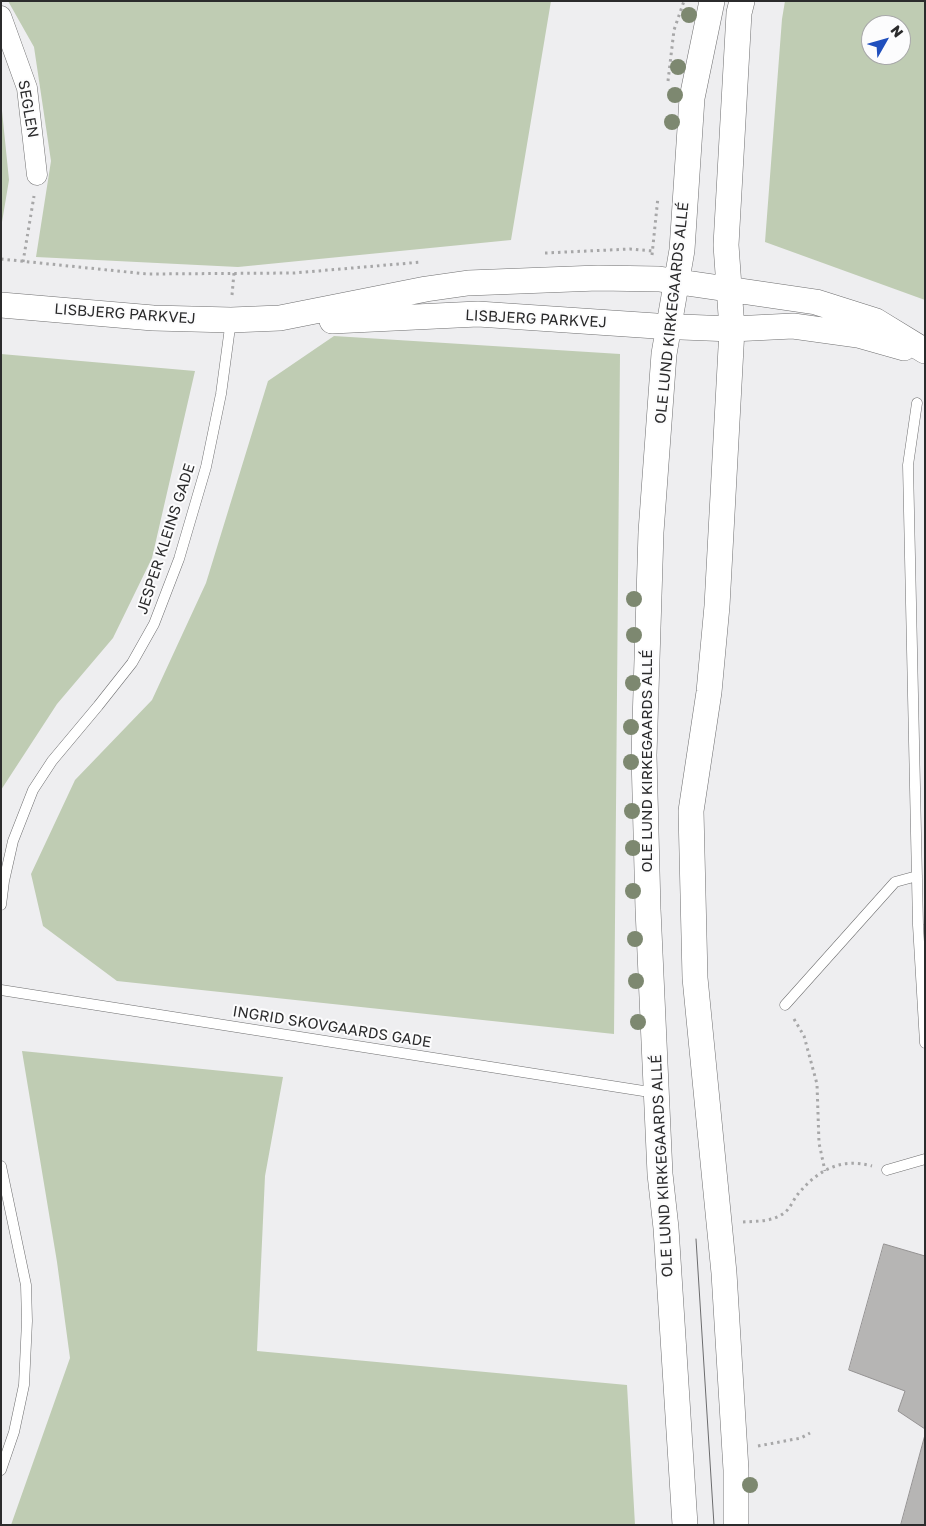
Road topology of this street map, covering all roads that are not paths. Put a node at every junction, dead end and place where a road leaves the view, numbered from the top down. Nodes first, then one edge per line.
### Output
1 (712, 1) edge
2 (742, 1) edge
3 (1, 16) edge
4 (37, 175) road end
5 (677, 281) junction
6 (729, 289) junction
7 (1, 305) edge
8 (280, 318) junction
9 (231, 320) junction
10 (670, 326) junction
11 (732, 328) junction
12 (925, 353) edge
13 (917, 403) dead end
14 (917, 876) junction
15 (1, 905) edge
16 (1, 990) edge
17 (785, 1005) road end
18 (925, 1043) edge
19 (657, 1093) junction
20 (925, 1159) edge
21 (1, 1166) edge
22 (887, 1170) road end
23 (1, 1470) edge
24 (685, 1525) edge
25 (736, 1525) edge

1 - 5 street, OLE LUND KIRKEGAARDS ALLÉ
2 - 6 street
3 - 4 street, SEGLEN
5 - 6 street, LISBJERG PARKVEJ
5 - 8 street, LISBJERG PARKVEJ
5 - 10 street, OLE LUND KIRKEGAARDS ALLÉ
6 - 11 street
6 - 12 street, LISBJERG PARKVEJ
7 - 9 street, LISBJERG PARKVEJ
8 - 9 street, LISBJERG PARKVEJ
8 - 10 street, LISBJERG PARKVEJ
9 - 15 lane, JESPER KLEINS GADE
10 - 11 street, LISBJERG PARKVEJ
10 - 19 street, OLE LUND KIRKEGAARDS ALLÉ
11 - 12 street, LISBJERG PARKVEJ
11 - 25 street
13 - 14 lane
14 - 17 lane
14 - 18 lane
16 - 19 lane, INGRID SKOVGAARDS GADE
19 - 24 street, OLE LUND KIRKEGAARDS ALLÉ
20 - 22 lane
21 - 23 lane

